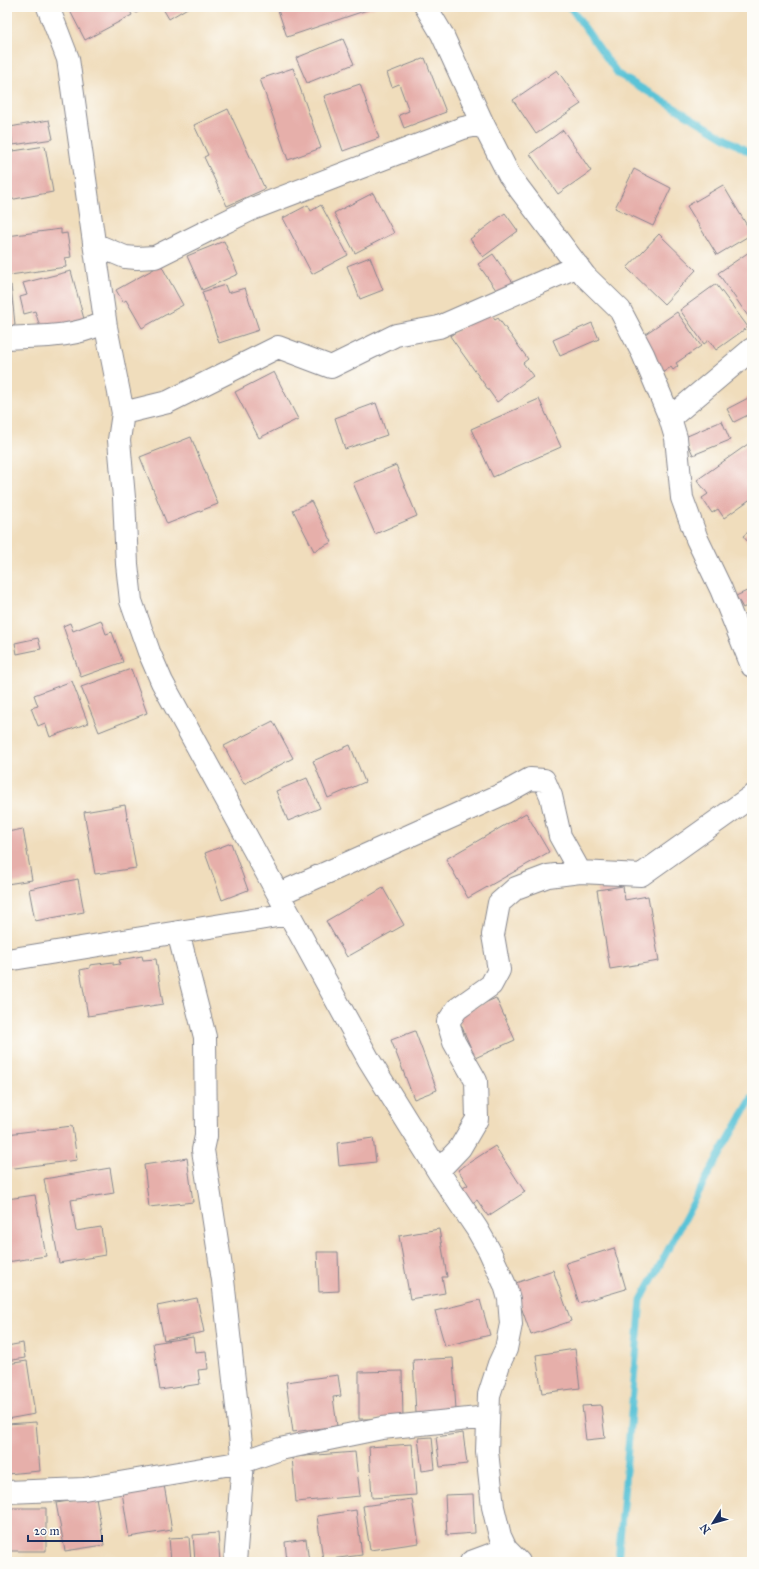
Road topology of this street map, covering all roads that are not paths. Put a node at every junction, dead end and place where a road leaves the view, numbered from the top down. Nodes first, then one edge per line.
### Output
1 (48, 7) edge
2 (426, 7) edge
3 (483, 124) junction
4 (94, 244) junction
5 (578, 266) junction
6 (106, 327) junction
7 (7, 338) edge
8 (752, 349) edge
9 (123, 413) junction
10 (670, 418) junction
11 (752, 666) edge
12 (752, 796) edge
13 (580, 872) junction
14 (278, 894) junction
15 (289, 914) junction
16 (178, 932) junction
17 (7, 960) edge
18 (438, 1171) junction
19 (488, 1417) junction
20 (243, 1462) junction
21 (7, 1492) edge
22 (513, 1556) edge
23 (235, 1562) edge
24 (471, 1562) edge

1 - 4 street
2 - 3 street
3 - 4 street
3 - 5 street
4 - 6 street
5 - 9 street
5 - 10 street
6 - 7 street
6 - 9 street
8 - 10 street
9 - 14 street
10 - 11 street
12 - 13 street
13 - 14 street
13 - 18 street
14 - 15 street
15 - 16 street
15 - 18 street
16 - 17 street
16 - 20 street
18 - 19 street
19 - 20 street
19 - 22 street
20 - 21 street
20 - 23 street
22 - 24 street

